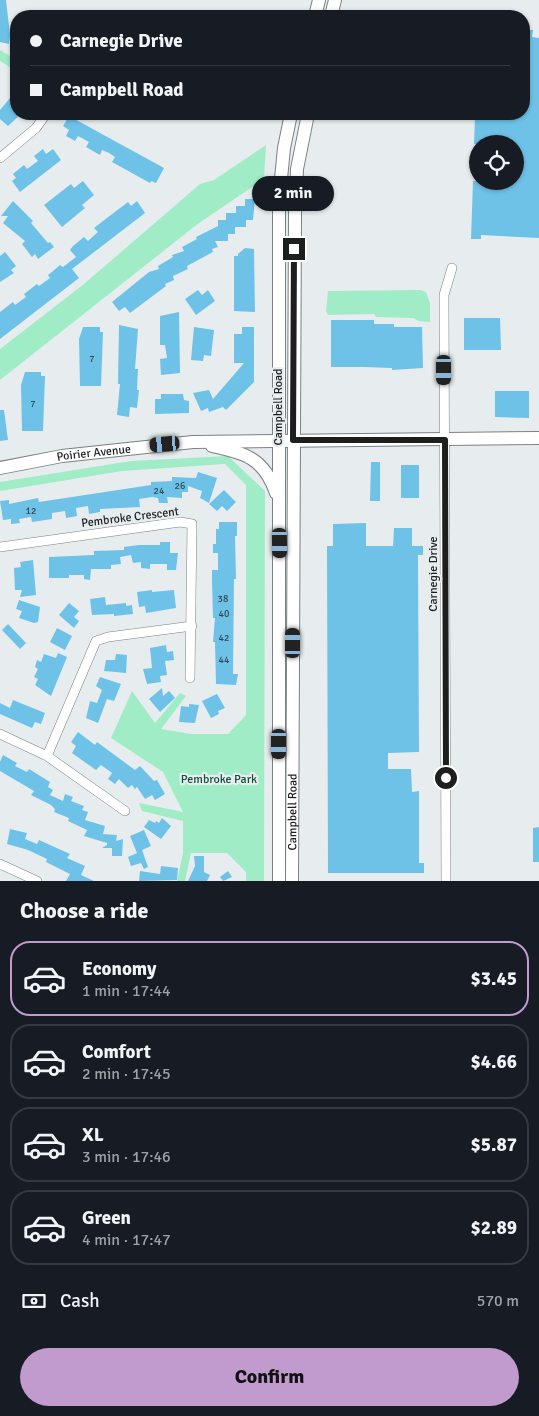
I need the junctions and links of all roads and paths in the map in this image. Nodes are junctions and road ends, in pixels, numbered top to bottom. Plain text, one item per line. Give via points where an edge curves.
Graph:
1 (42, 120) edge
2 (290, 120) edge
3 (307, 120) edge
4 (0, 158) edge
5 (452, 268) dead end
6 (539, 438) edge
7 (278, 440) junction
8 (293, 440) junction
9 (445, 440) junction
10 (193, 442) junction
11 (0, 468) edge
12 (279, 511) junction
13 (0, 547) edge
14 (192, 626) junction
15 (190, 678) dead end
16 (0, 734) edge
17 (47, 756) junction
18 (125, 811) dead end
19 (0, 864) edge
20 (37, 881) edge
21 (279, 881) edge
22 (292, 881) edge
23 (446, 881) edge

1 - 4 street
2 - 7 main road, Campbell Road via 279,199
3 - 8 main road, Campbell Road via 296,188
5 - 9 street, Carnegie Drive via 444,295
6 - 9 main road, Poirier Avenue
7 - 8 main road, Poirier Avenue
7 - 10 main road, Poirier Avenue
7 - 12 main road, Campbell Road
8 - 9 main road, Poirier Avenue
8 - 22 main road, Campbell Road
9 - 23 street, Carnegie Drive
10 - 11 main road, Poirier Avenue via 79,454
10 - 12 main road via 235,451 258,462 273,483
12 - 21 main road, Campbell Road
13 - 14 street, Pembroke Crescent via 180,522 192,524
14 - 15 street, Pembroke Crescent
14 - 17 street via 108,637 96,642
16 - 17 street
17 - 18 street
19 - 20 street

